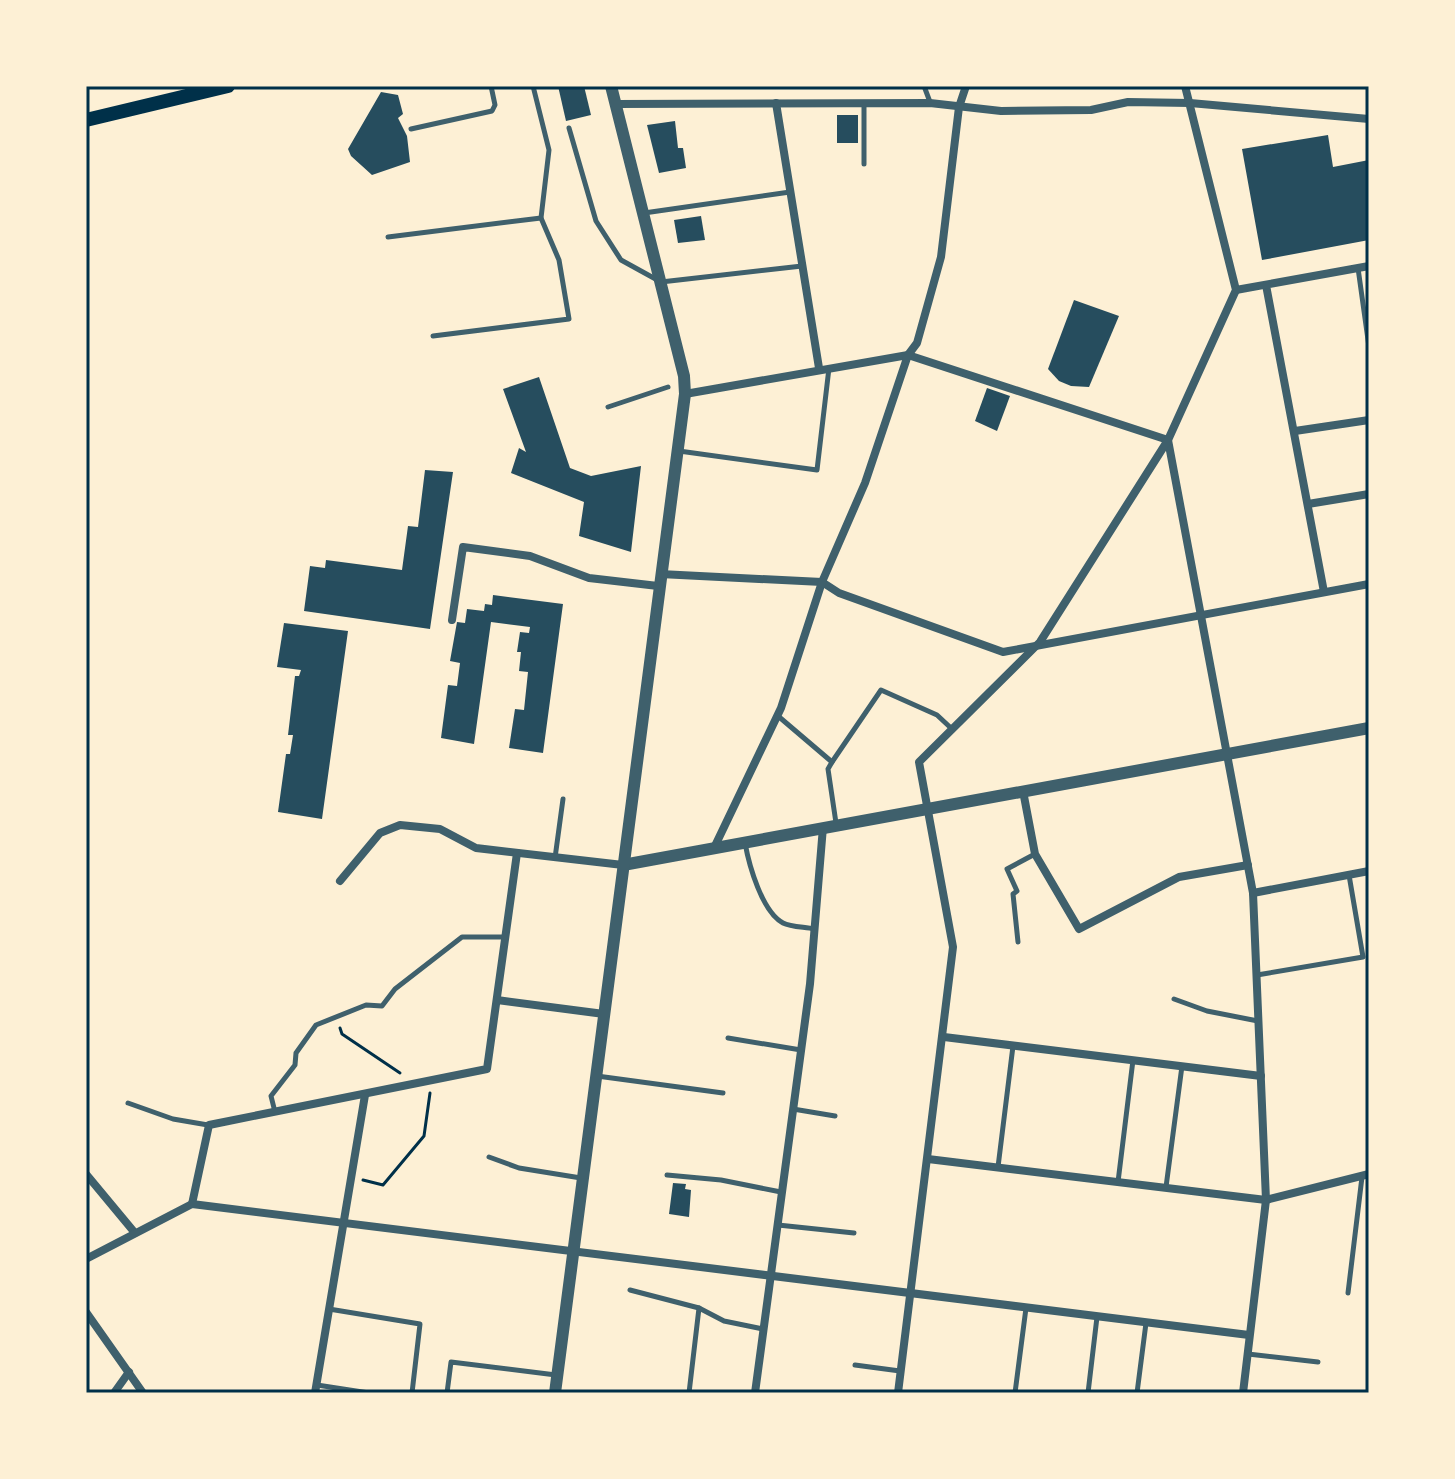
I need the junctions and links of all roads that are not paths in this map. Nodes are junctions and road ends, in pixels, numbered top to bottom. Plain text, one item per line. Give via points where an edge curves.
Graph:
1 (228, 86) edge
2 (491, 86) edge
3 (533, 86) edge
4 (611, 86) edge
5 (924, 86) edge
6 (966, 86) edge
7 (1185, 86) edge
8 (776, 103) junction
9 (930, 103) junction
10 (1190, 103) junction
11 (616, 104) junction
12 (864, 104) junction
13 (959, 107) junction
14 (1369, 119) edge
15 (86, 120) edge
16 (569, 128) dead end
17 (411, 129) dead end
18 (864, 164) dead end
19 (790, 192) junction
20 (643, 213) junction
21 (541, 218) junction
22 (388, 237) dead end
23 (802, 266) junction
24 (1369, 266) edge
25 (1358, 268) junction
26 (661, 282) junction
27 (1266, 285) junction
28 (1236, 290) junction
29 (433, 336) dead end
30 (1369, 347) edge
31 (908, 355) junction
32 (824, 368) junction
33 (668, 387) dead end
34 (685, 394) junction
35 (608, 407) dead end
36 (1369, 420) edge
37 (1295, 431) junction
38 (1168, 440) junction
39 (677, 451) junction
40 (1369, 494) edge
41 (1308, 504) junction
42 (659, 580) junction
43 (822, 582) junction
44 (1369, 584) edge
45 (1324, 592) junction
46 (1200, 615) junction
47 (452, 620) dead end
48 (1040, 642) junction
49 (778, 716) junction
50 (1369, 728) edge
51 (952, 729) junction
52 (1230, 754) junction
53 (832, 762) junction
54 (1023, 791) junction
55 (563, 799) dead end
56 (928, 809) junction
57 (830, 826) junction
58 (745, 843) junction
59 (714, 848) junction
60 (517, 853) junction
61 (1035, 854) junction
62 (555, 858) junction
63 (623, 865) junction
64 (1248, 865) junction
65 (1369, 871) edge
66 (1349, 875) junction
67 (340, 881) dead end
68 (1253, 893) junction
69 (814, 929) junction
70 (505, 937) junction
71 (1018, 942) dead end
72 (1256, 975) junction
73 (1174, 999) dead end
74 (497, 1000) junction
75 (604, 1014) junction
76 (1258, 1021) junction
77 (944, 1037) junction
78 (728, 1038) dead end
79 (1013, 1046) junction
80 (802, 1050) junction
81 (1133, 1060) junction
82 (1182, 1066) junction
83 (596, 1076) junction
84 (1261, 1076) junction
85 (723, 1093) dead end
86 (365, 1095) junction
87 (128, 1103) dead end
88 (793, 1109) junction
89 (275, 1112) junction
90 (835, 1116) dead end
91 (209, 1125) junction
92 (489, 1157) dead end
93 (928, 1159) junction
94 (998, 1167) junction
95 (86, 1174) edge
96 (667, 1175) dead end
97 (1366, 1175) edge
98 (582, 1178) junction
99 (1118, 1182) junction
100 (1166, 1188) junction
101 (782, 1192) junction
102 (1266, 1200) junction
103 (192, 1204) junction
104 (343, 1224) junction
105 (777, 1225) junction
106 (135, 1233) junction
107 (854, 1233) dead end
108 (572, 1253) junction
109 (86, 1259) edge
110 (770, 1276) junction
111 (630, 1290) dead end
112 (911, 1293) junction
113 (1348, 1293) dead end
114 (699, 1308) junction
115 (1026, 1308) junction
116 (329, 1309) junction
117 (86, 1312) edge
118 (1097, 1317) junction
119 (1146, 1323) junction
120 (763, 1329) junction
121 (1249, 1335) junction
122 (1247, 1354) junction
123 (1318, 1362) dead end
124 (855, 1365) dead end
125 (901, 1371) junction
126 (129, 1372) junction
127 (557, 1375) junction
128 (316, 1389) edge
129 (114, 1393) edge
130 (143, 1393) edge
131 (369, 1393) edge
132 (412, 1393) edge
133 (447, 1393) edge
134 (555, 1393) edge
135 (689, 1393) edge
136 (755, 1393) edge
137 (898, 1393) edge
138 (1015, 1393) edge
139 (1088, 1393) edge
140 (1137, 1393) edge
141 (1243, 1393) edge

1 - 15 main road
2 - 17 lane via 492,111
3 - 21 lane via 549,150
4 - 11 street
5 - 9 lane
6 - 13 street
7 - 10 street
8 - 11 street
8 - 12 street
8 - 19 street
9 - 12 street
9 - 13 street
10 - 13 street via 1128,102 1091,110
10 - 14 street
10 - 28 street
11 - 20 street
12 - 18 lane
13 - 31 street via 941,257 917,343
16 - 26 lane via 596,221 621,260
19 - 20 lane
19 - 23 street
20 - 26 street
21 - 22 lane
21 - 29 lane via 559,260 569,319
23 - 26 lane
23 - 32 street
24 - 25 street
25 - 27 street
25 - 30 lane
26 - 34 street
27 - 28 street
27 - 37 street
28 - 38 street
31 - 32 street
31 - 38 street
31 - 43 street via 865,483
32 - 34 street
32 - 39 lane via 817,470
33 - 35 lane
34 - 39 street
36 - 37 street
37 - 41 street
38 - 46 street
38 - 48 street
39 - 42 street
40 - 41 street
41 - 45 street
42 - 43 street
42 - 47 street via 589,578 530,556 463,547
42 - 63 street
43 - 48 street via 839,593 1003,652
43 - 49 street
44 - 45 street
45 - 46 street
46 - 48 street
46 - 52 street
48 - 51 street
49 - 53 lane
49 - 59 street
50 - 52 street
51 - 53 lane via 937,715 881,690
51 - 56 street via 919,762
52 - 54 street
52 - 64 street
53 - 57 lane
54 - 56 street
54 - 61 street
55 - 62 lane
56 - 57 street
56 - 77 street via 953,947
57 - 58 street
57 - 69 street
58 - 59 street
58 - 69 lane via 750,870 772,914 784,924
59 - 63 street
60 - 62 street
60 - 67 street via 476,848 440,829 400,825 380,833
60 - 70 street
61 - 64 street via 1079,929 1179,877
61 - 71 lane via 1007,869 1017,891 1013,894
62 - 63 street
63 - 75 street
64 - 68 street
65 - 66 street
66 - 68 street
66 - 72 lane via 1363,957
68 - 72 street
69 - 80 street
70 - 74 street
70 - 89 lane via 462,937 395,989 382,1006 366,1005 316,1025 271,1096
72 - 76 street
73 - 76 lane
74 - 75 street
74 - 86 street via 487,1069
75 - 83 street
76 - 84 street
77 - 79 street
77 - 93 street
78 - 80 lane
79 - 81 street
79 - 94 lane
80 - 88 street
81 - 82 street
81 - 99 lane
82 - 84 street
82 - 100 lane
83 - 85 lane
83 - 98 street
84 - 102 street
86 - 89 street
86 - 104 street
87 - 91 lane
88 - 90 lane
88 - 101 street
89 - 91 street
91 - 103 street
92 - 98 lane via 519,1168
93 - 94 street
93 - 112 street
94 - 99 street
95 - 106 street
96 - 101 lane
97 - 102 street
97 - 113 lane
98 - 108 street
99 - 100 street
100 - 102 street
101 - 105 street
102 - 121 street
103 - 104 street
103 - 106 street
104 - 108 street
104 - 116 street
105 - 107 lane
105 - 110 street
106 - 109 street
108 - 110 street
108 - 127 street
110 - 112 street
110 - 120 street
111 - 114 lane
112 - 115 street
112 - 125 street
114 - 120 lane via 724,1321
114 - 135 lane
115 - 118 street
115 - 138 lane
116 - 128 street
116 - 132 lane via 420,1324
117 - 126 street
118 - 119 street
118 - 139 lane
119 - 121 street
119 - 140 lane
120 - 136 street
121 - 122 street
122 - 123 lane
122 - 141 street
124 - 125 lane
125 - 137 street
126 - 129 street
126 - 130 street
127 - 133 lane via 451,1362
127 - 134 street
128 - 131 lane

